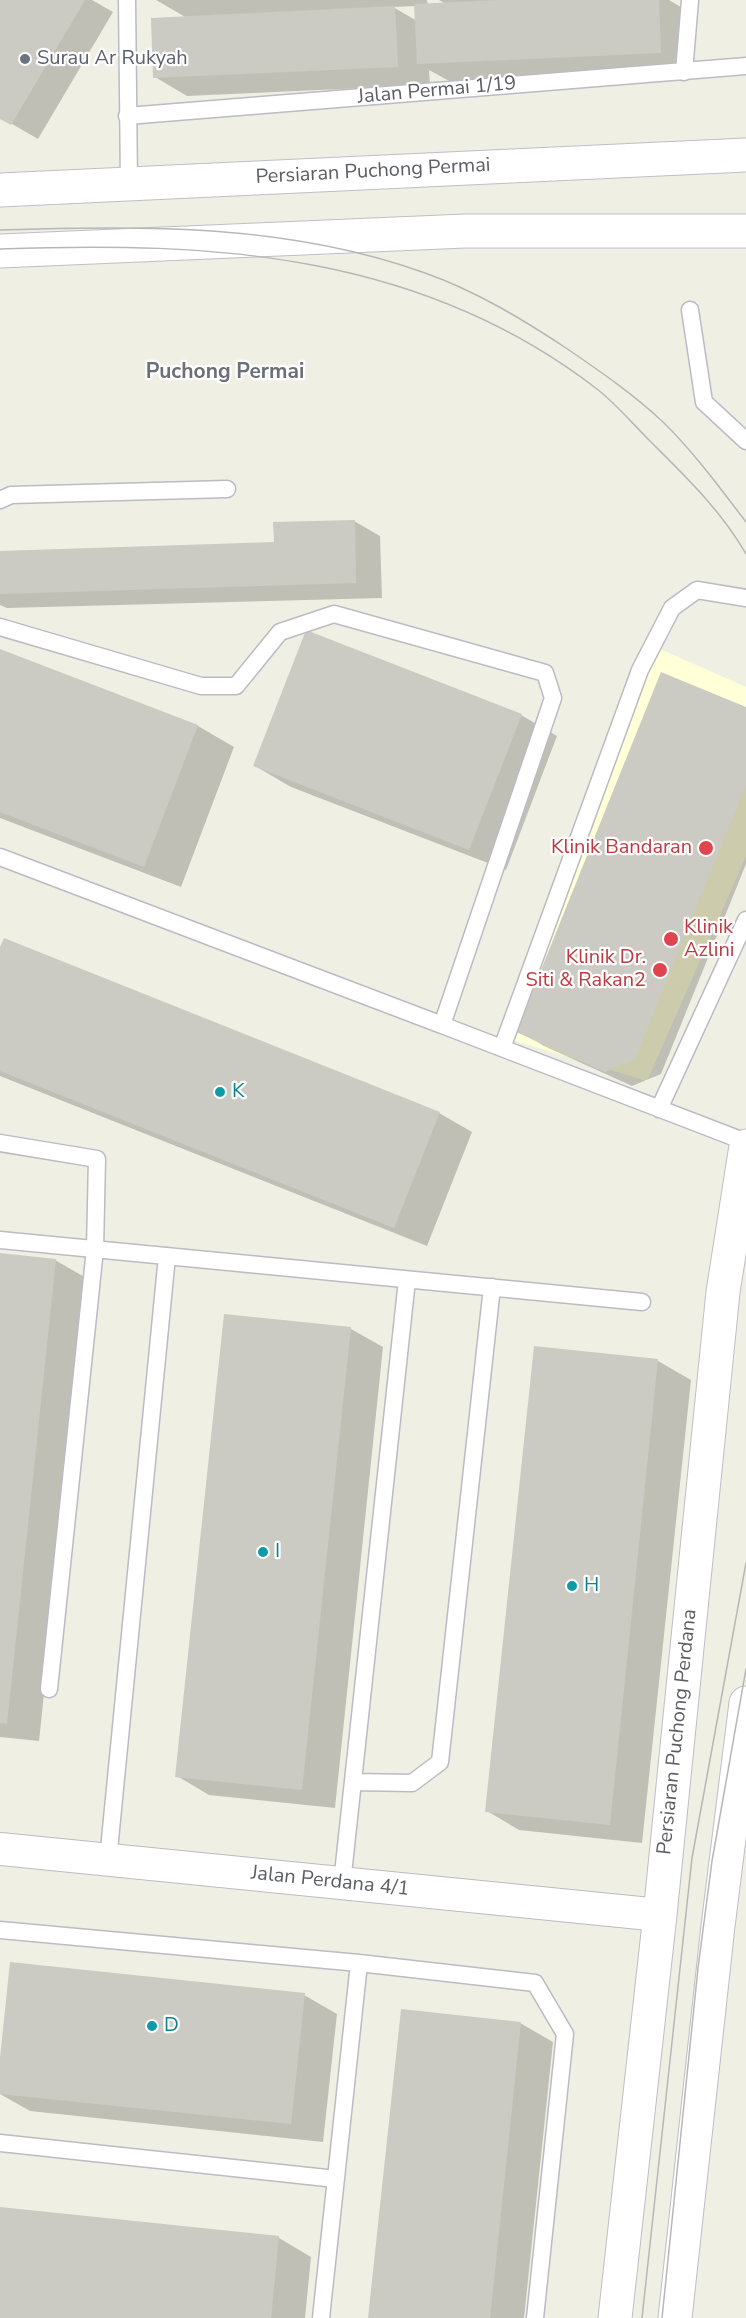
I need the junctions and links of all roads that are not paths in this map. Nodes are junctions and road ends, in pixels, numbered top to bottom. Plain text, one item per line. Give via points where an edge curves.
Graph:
1 (127, 0) edge
2 (690, 0) edge
3 (746, 66) edge
4 (684, 72) junction
5 (127, 116) junction
6 (746, 155) edge
7 (129, 184) junction
8 (0, 190) edge
9 (746, 231) edge
10 (0, 251) edge
11 (690, 310) dead end
12 (746, 441) edge
13 (227, 489) dead end
14 (0, 500) edge
15 (746, 598) edge
16 (0, 627) edge
17 (0, 857) edge
18 (746, 920) edge
19 (442, 1025) junction
20 (502, 1048) junction
21 (659, 1109) junction
22 (0, 1143) edge
23 (746, 1144) edge
24 (0, 1240) edge
25 (95, 1249) junction
26 (167, 1256) junction
27 (407, 1280) junction
28 (492, 1287) junction
29 (642, 1302) dead end
30 (49, 1689) dead end
31 (746, 1703) edge
32 (353, 1782) junction
33 (0, 1850) edge
34 (108, 1860) junction
35 (342, 1883) junction
36 (660, 1915) junction
37 (0, 1930) edge
38 (359, 1963) junction
39 (0, 2143) edge
40 (336, 2179) junction
41 (321, 2318) edge
42 (535, 2318) edge
43 (615, 2318) edge
44 (675, 2318) edge

1 - 5 lane
2 - 4 lane
3 - 4 lane, Jalan Permai 1/19
4 - 5 lane, Jalan Permai 1/19
5 - 7 lane
6 - 7 main road, Persiaran Puchong Permai
7 - 8 main road, Persiaran Puchong Permai
9 - 10 main road via 465,231
11 - 12 lane via 704,402
13 - 14 lane via 11,495
15 - 20 lane via 697,590 672,608 640,670
16 - 19 lane via 201,686 236,686 280,632 334,614 545,673 553,698
17 - 19 lane
18 - 21 lane
19 - 20 lane
20 - 21 lane
21 - 23 lane
22 - 25 lane via 97,1159
23 - 36 main road, Persiaran Puchong Perdana via 723,1292
24 - 25 lane
25 - 26 lane
25 - 30 lane
26 - 27 lane
26 - 34 lane
27 - 28 lane
27 - 32 lane
28 - 29 lane
28 - 32 lane via 440,1762 412,1783
31 - 44 main road
32 - 35 lane
33 - 34 street, Jalan Perdana 4/1
34 - 35 street, Jalan Perdana 4/1
35 - 36 street, Jalan Perdana 4/1
36 - 43 main road, Persiaran Puchong Perdana
37 - 38 lane
38 - 40 lane
38 - 42 lane via 535,1983 565,2034
39 - 40 lane
40 - 41 lane

